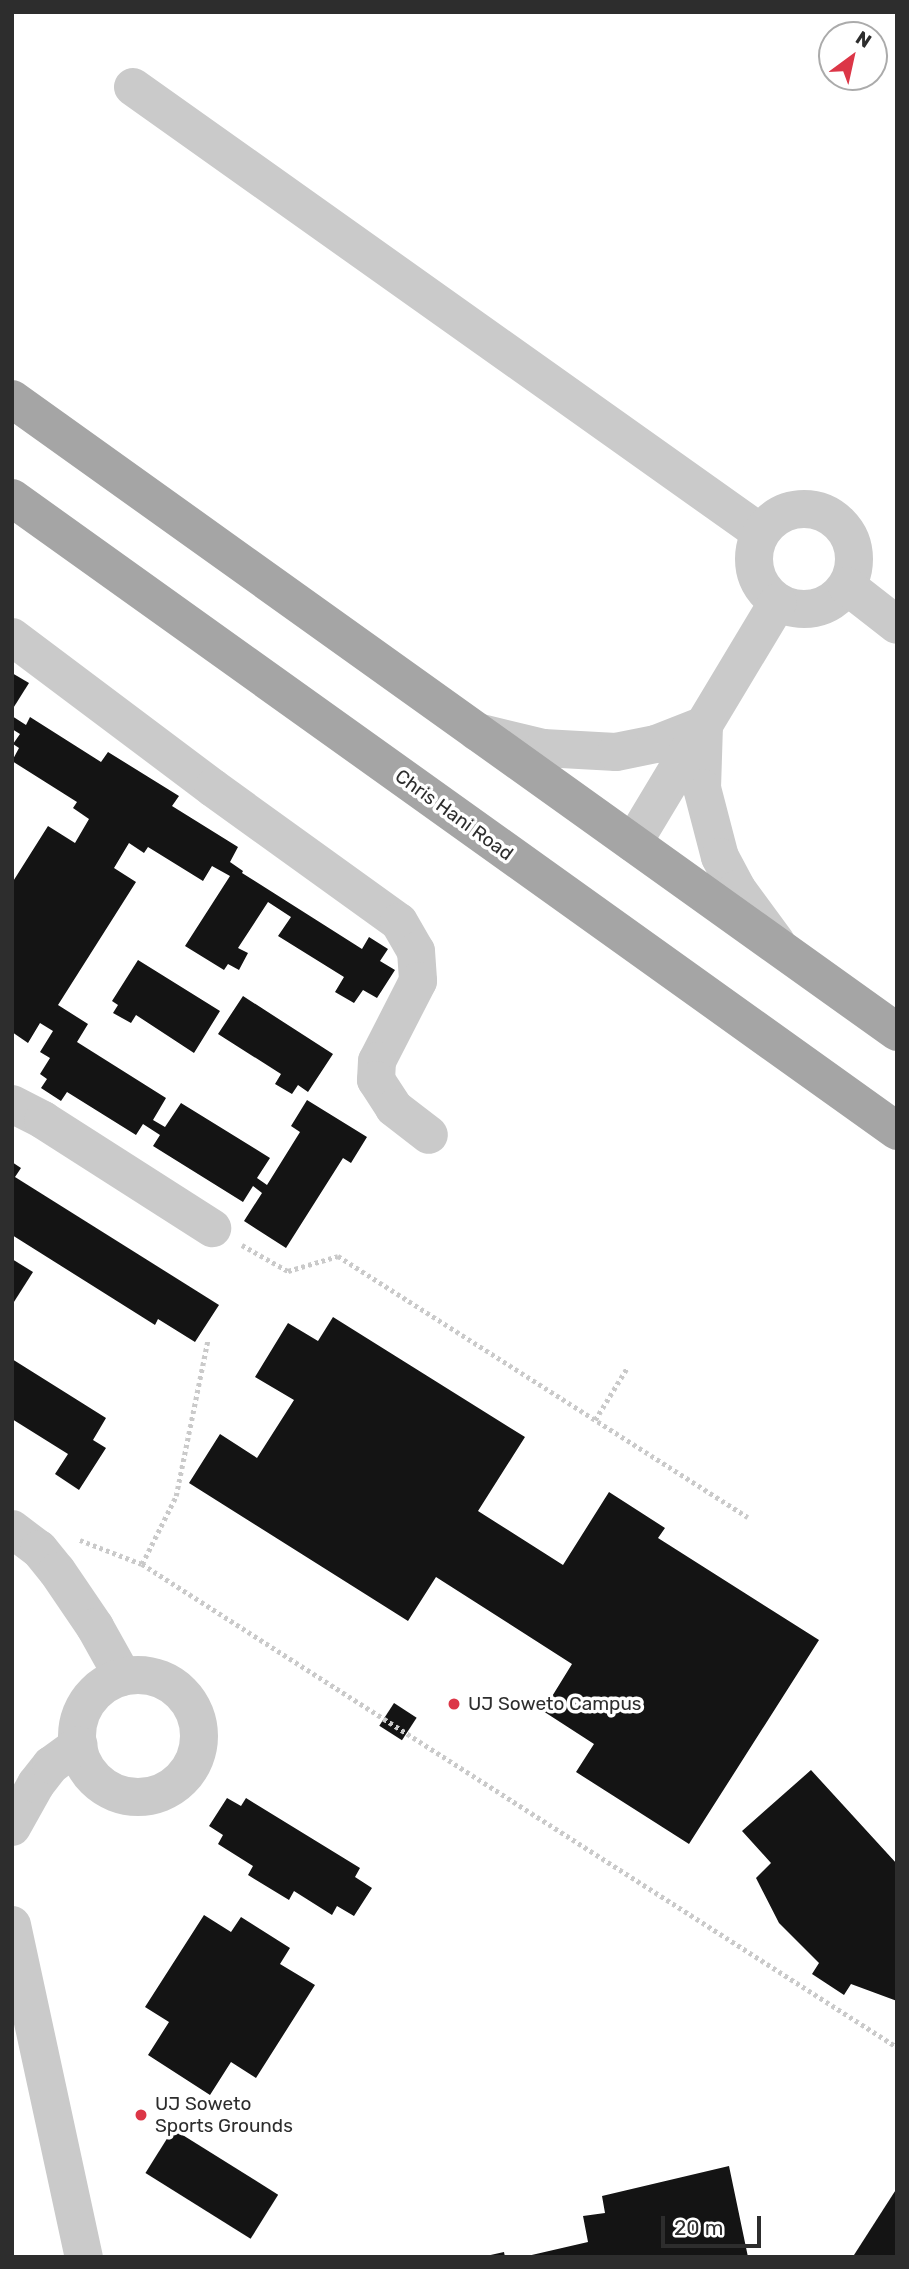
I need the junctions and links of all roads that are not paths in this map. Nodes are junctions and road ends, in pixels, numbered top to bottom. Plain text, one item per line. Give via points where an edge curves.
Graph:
1 (133, 88) dead end
2 (12, 399) edge
3 (12, 498) edge
4 (761, 533) junction
5 (847, 586) junction
6 (778, 602) junction
7 (897, 625) edge
8 (12, 637) edge
9 (704, 725) junction
10 (477, 732) junction
11 (633, 843) junction
12 (781, 949) junction
13 (897, 1032) edge
14 (12, 1104) edge
15 (897, 1131) edge
16 (429, 1135) dead end
17 (212, 1228) road end
18 (12, 1529) edge
19 (123, 1677) junction
20 (79, 1745) junction
21 (12, 1827) edge
22 (12, 1925) edge
23 (85, 2257) edge

1 - 4 lane
2 - 10 main road
3 - 15 main road, Chris Hani Road
4 - 5 lane via 771,521 800,509 831,516 853,548 853,571
4 - 6 lane via 754,563 766,592
5 - 6 lane via 823,606 792,608
5 - 7 lane
6 - 9 lane
8 - 16 lane via 399,922 416,951 418,981 377,1061 376,1080 394,1108
9 - 10 lane via 656,744 616,752 543,748
9 - 11 lane
9 - 12 lane via 702,788 720,857
10 - 11 main road
11 - 12 main road
12 - 13 main road
14 - 17 lane
18 - 19 lane via 57,1570
19 - 20 lane via 105,1684 90,1698 81,1715
19 - 20 lane via 143,1675 162,1680 179,1690 191,1705 199,1725 199,1745 192,1764 163,1792 123,1795 104,1787 89,1772
20 - 21 lane via 51,1765
22 - 23 lane

